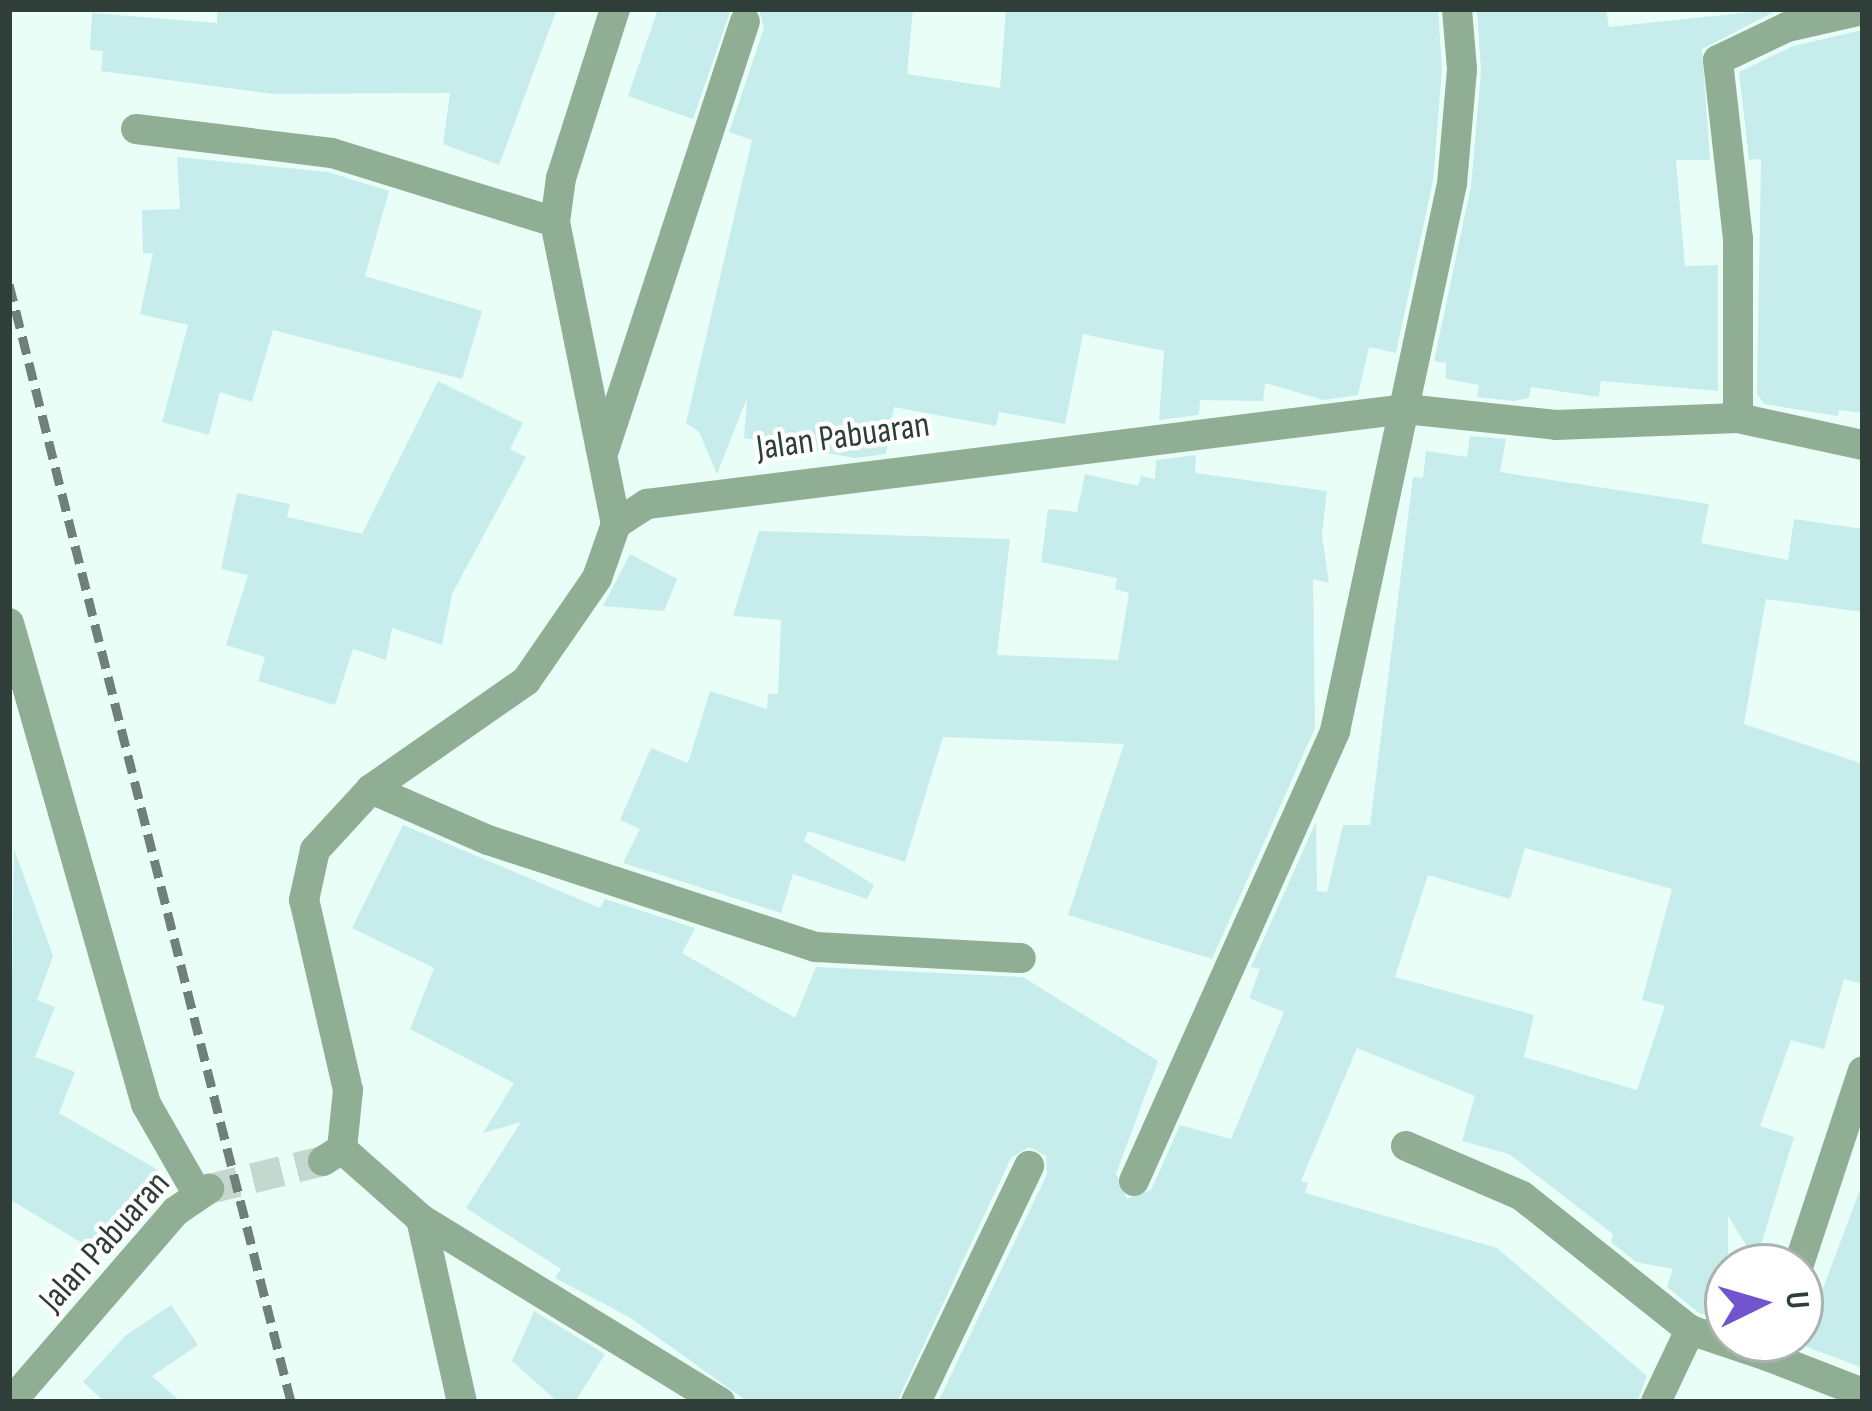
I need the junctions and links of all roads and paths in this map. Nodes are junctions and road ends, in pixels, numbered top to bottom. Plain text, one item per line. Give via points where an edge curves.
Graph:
1 (616, 9) edge
2 (1456, 9) edge
3 (1863, 10) edge
4 (745, 22) dead end
5 (136, 129) dead end
6 (555, 221) junction
7 (1405, 409) junction
8 (1738, 418) junction
9 (1863, 445) edge
10 (602, 456) junction
11 (616, 524) junction
12 (9, 623) edge
13 (17, 689) edge
14 (371, 789) junction
15 (1021, 958) dead end
16 (1863, 1071) edge
17 (1406, 1146) dead end
18 (1028, 1166) dead end
19 (1134, 1181) dead end
20 (422, 1219) junction
21 (1806, 1243) edge
22 (1690, 1330) junction
23 (1704, 1333) edge
24 (1803, 1363) edge
25 (1863, 1393) edge
26 (11, 1402) edge
27 (462, 1402) edge
28 (720, 1402) edge
29 (916, 1402) edge
30 (1656, 1402) edge

1 - 6 street via 561,178
2 - 7 street via 1458,136
3 - 8 street via 1787,27 1718,61 1738,239
4 - 10 street
5 - 6 street via 332,153
6 - 10 street
7 - 8 street, Jalan Pabuaran via 1556,425
7 - 11 street, Jalan Pabuaran via 740,490 647,504
7 - 19 street via 1335,731
8 - 9 street, Jalan Pabuaran
10 - 11 street
11 - 14 street via 597,578 526,681
12 - 13 street
13 - 26 street, Jalan Pabuaran via 146,1104 203,1191
14 - 15 street via 488,840 816,946
14 - 20 street via 315,850 304,900 348,1090 332,1155
16 - 21 street
17 - 22 street via 1522,1196
18 - 29 street
20 - 27 street
20 - 28 street
22 - 23 street
22 - 30 street
24 - 25 street

